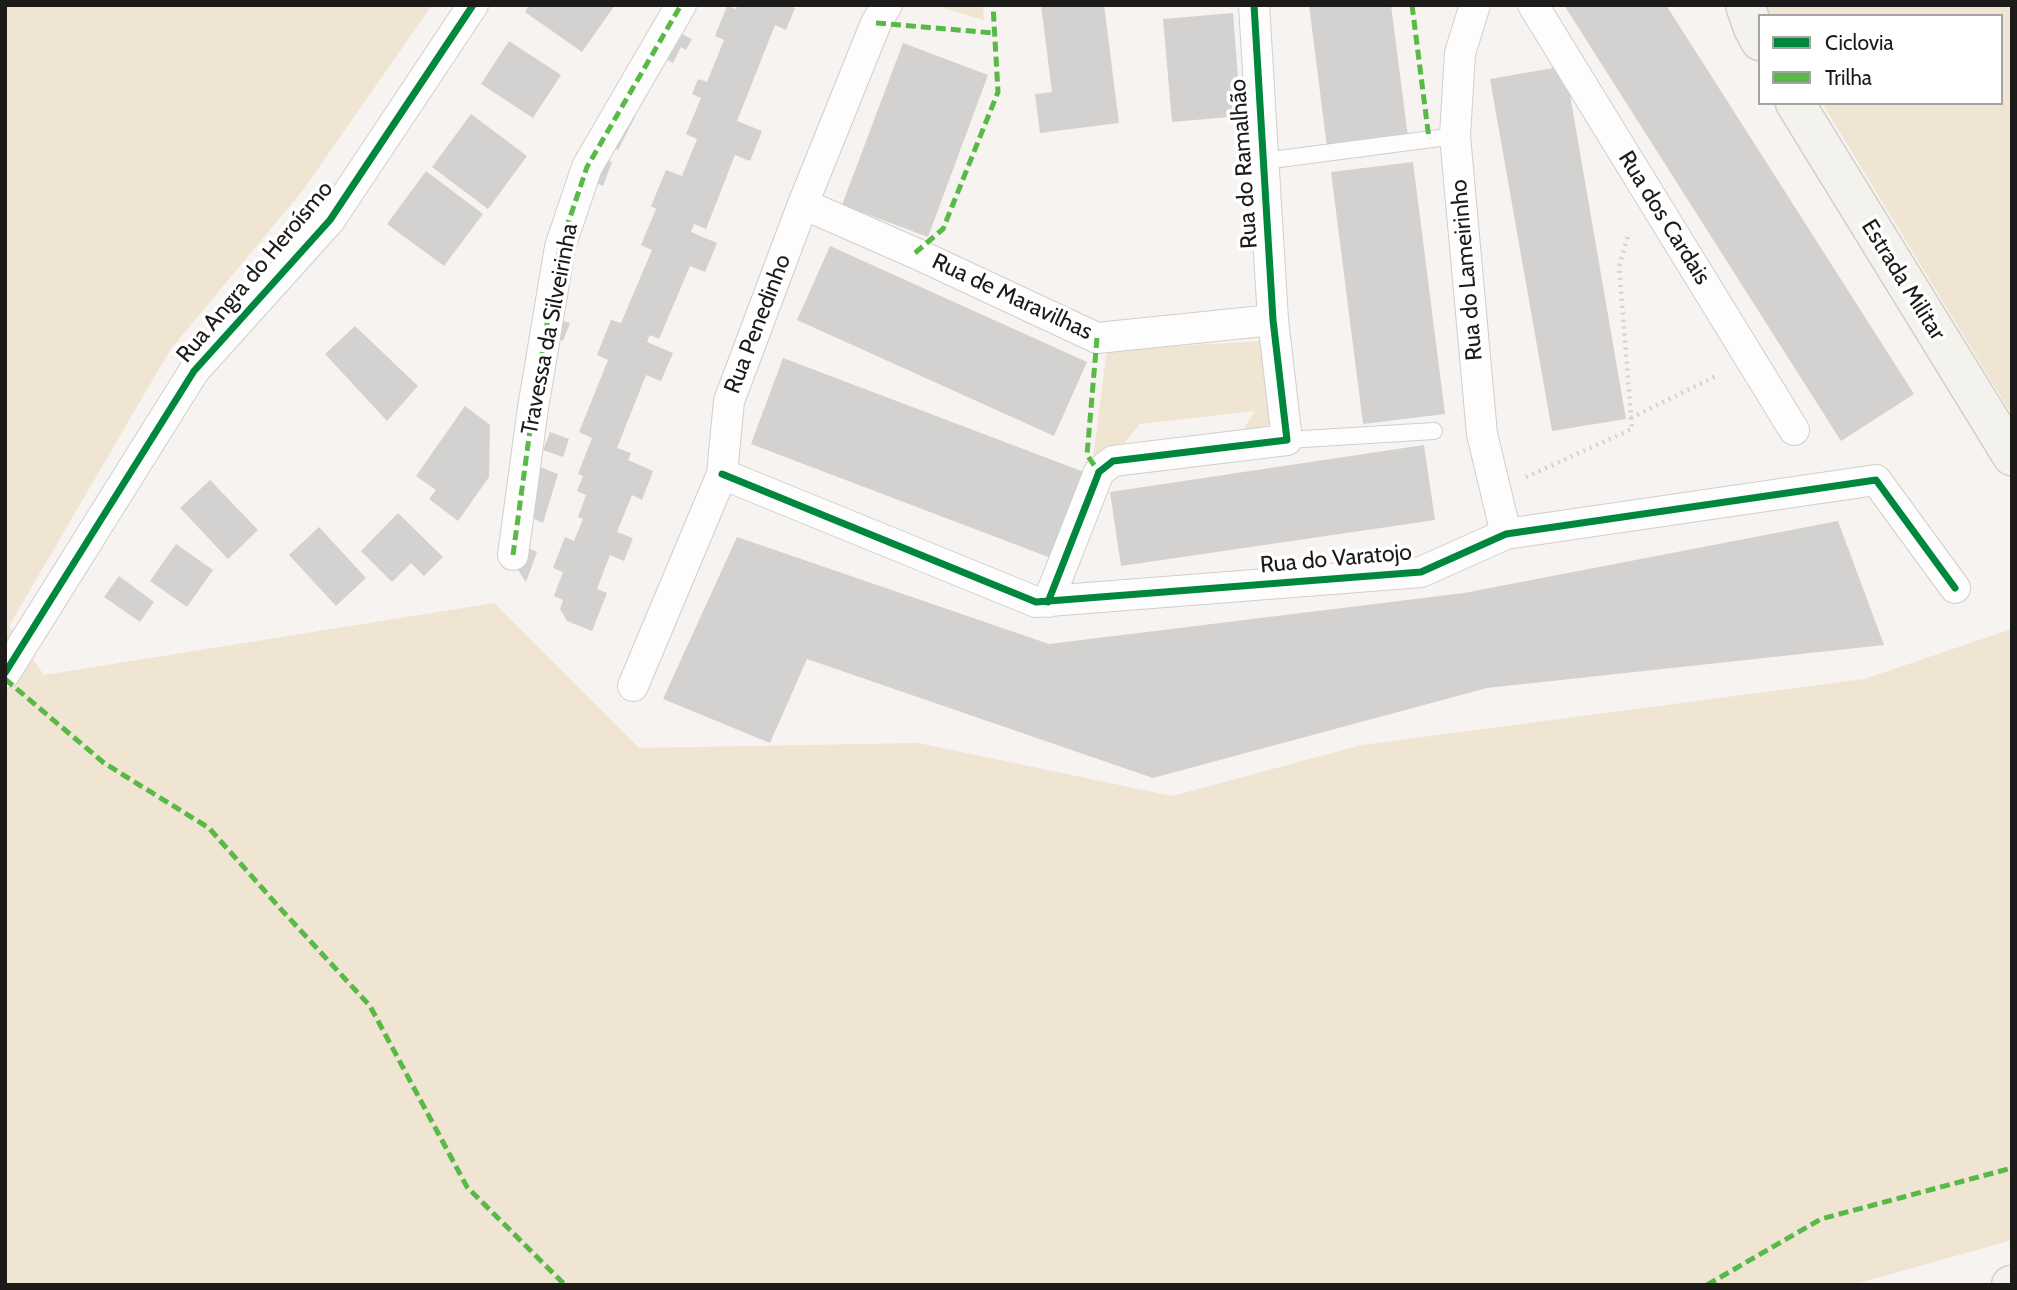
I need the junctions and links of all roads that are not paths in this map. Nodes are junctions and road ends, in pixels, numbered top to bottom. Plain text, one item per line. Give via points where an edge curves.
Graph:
1 (473, 5) edge
2 (681, 5) edge
3 (887, 5) edge
4 (1254, 5) edge
5 (1475, 5) edge
6 (1533, 5) edge
7 (1745, 5) edge
8 (1758, 37) edge
9 (1796, 105) edge
10 (1455, 136) junction
11 (1264, 161) junction
12 (803, 204) junction
13 (1273, 320) junction
14 (1794, 430) dead end
15 (1434, 431) dead end
16 (1287, 440) junction
17 (2012, 456) edge
18 (722, 474) junction
19 (1506, 534) junction
20 (513, 555) dead end
21 (1955, 588) dead end
22 (1048, 602) junction
23 (5, 673) edge
24 (633, 686) dead end

1 - 23 street, Rua Angra do Heroísmo via 330,220 194,371
2 - 20 street, Travessa da Silveirinha via 587,167 561,247
3 - 12 street, Rua Penedinho
4 - 11 street, Rua do Ramalhão
5 - 10 street, Rua do Lameirinho via 1460,53
6 - 14 street, Rua dos Cardais
7 - 8 street
9 - 17 street, Estrada Militar
10 - 11 lane
10 - 19 street, Rua do Lameirinho via 1482,434
11 - 13 street, Rua do Ramalhão
12 - 13 street, Rua de Maravilhas via 1097,338
12 - 18 street, Rua Penedinho via 729,401
13 - 16 street, Rua do Ramalhão
15 - 16 lane
16 - 22 street via 1113,461 1099,472
18 - 22 street, Rua do Varatojo via 1036,602
18 - 24 street, Rua Penedinho
19 - 21 street, Rua do Varatojo via 1876,480
19 - 22 street, Rua do Varatojo via 1421,572

